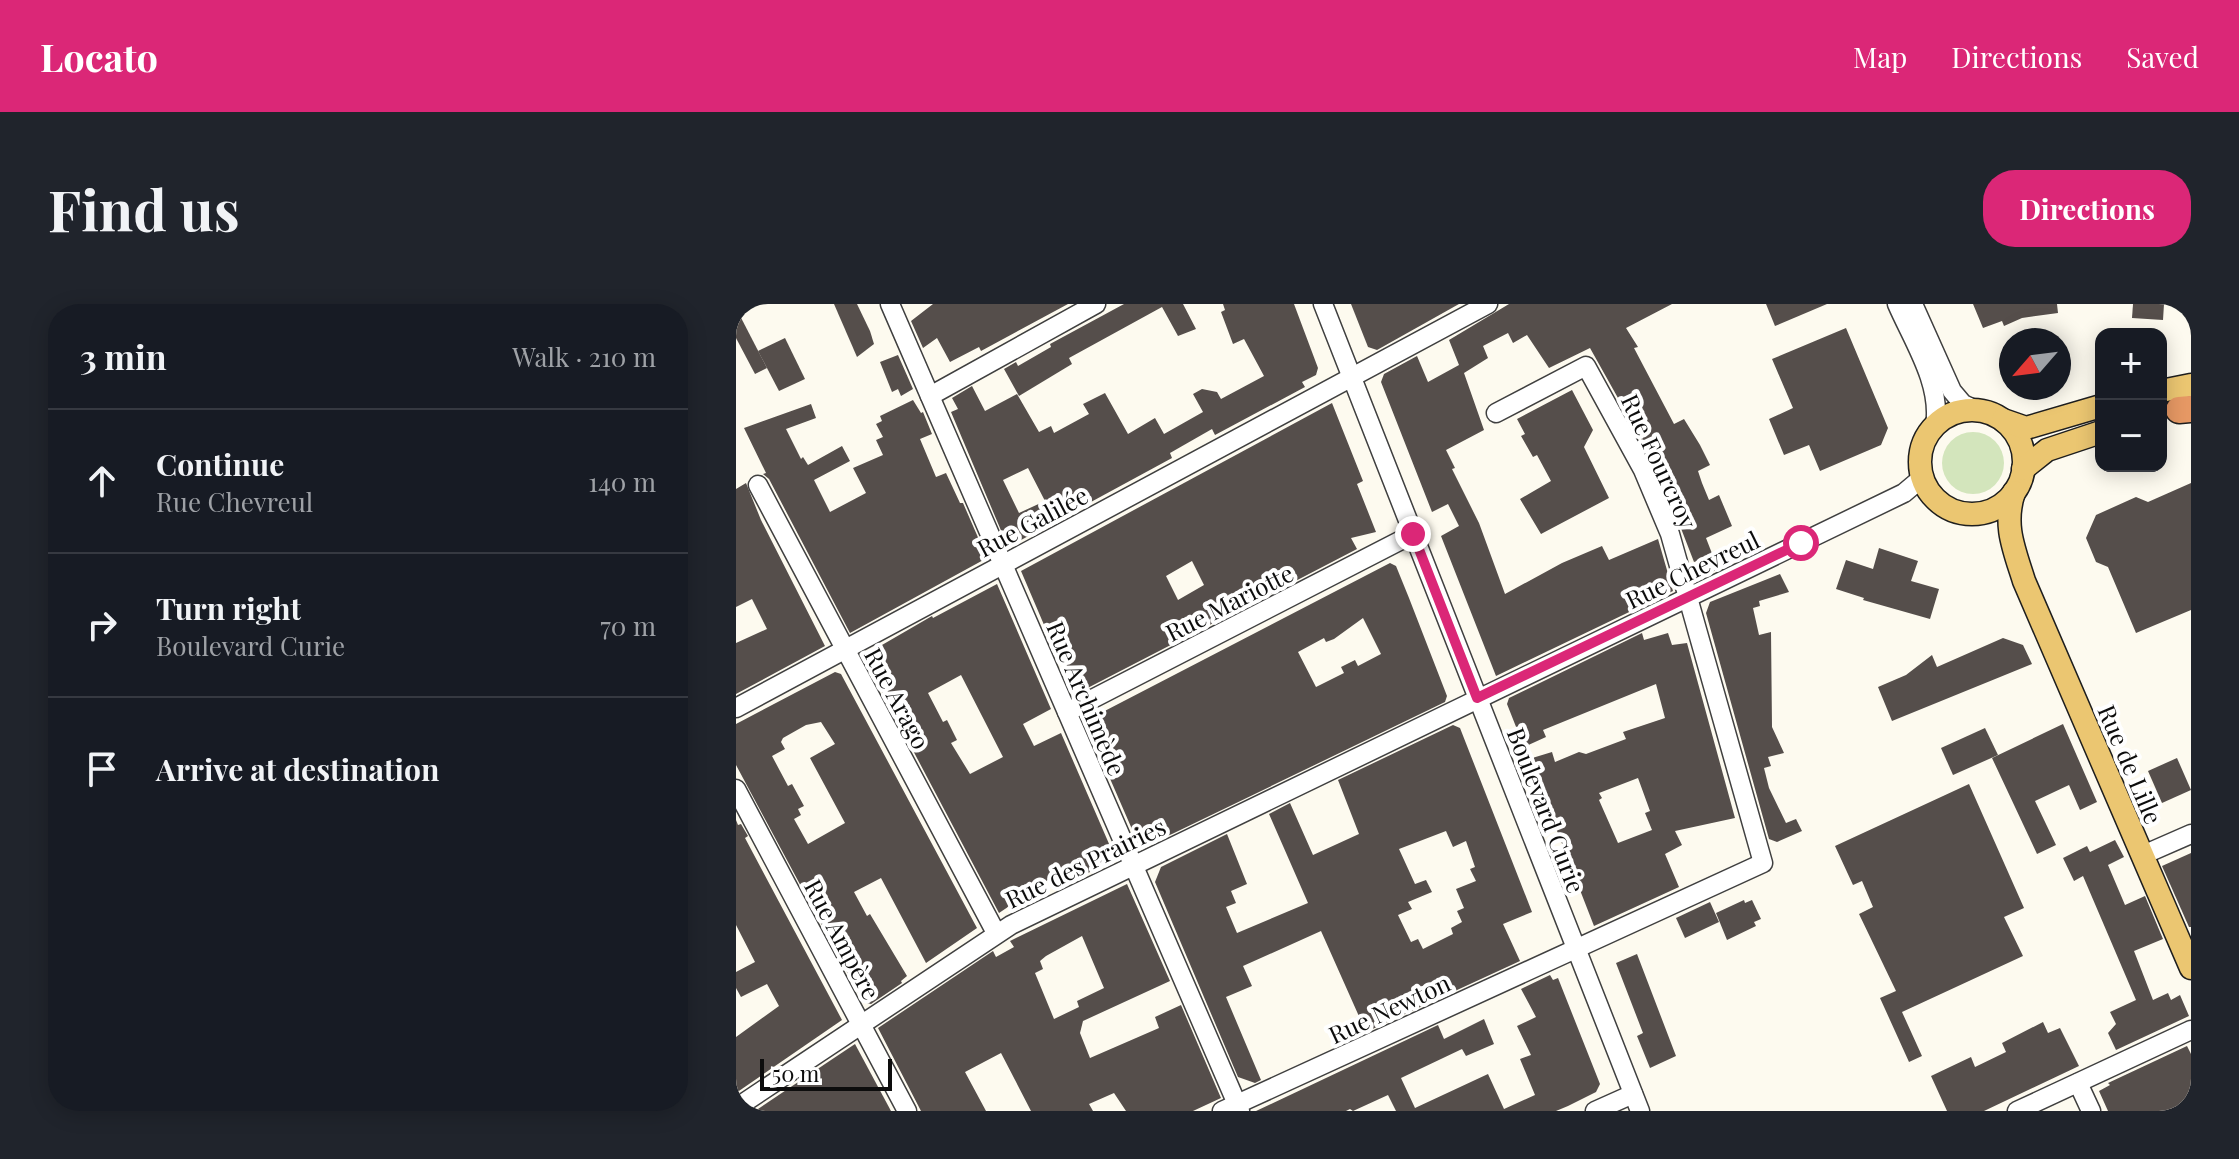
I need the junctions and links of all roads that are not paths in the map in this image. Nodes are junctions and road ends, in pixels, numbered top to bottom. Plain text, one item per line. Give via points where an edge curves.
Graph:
1 (890, 304) edge
2 (1096, 304) edge
3 (1323, 304) edge
4 (1488, 304) edge
5 (1897, 304) edge
6 (1913, 304) edge
7 (1351, 376) junction
8 (2191, 385) edge
9 (930, 396) junction
10 (2177, 406) edge
11 (2095, 408) edge
12 (1978, 411) junction
13 (1496, 413) dead end
14 (2001, 419) junction
15 (1935, 426) junction
16 (2095, 434) edge
17 (2023, 469) junction
18 (1923, 477) junction
19 (758, 485) dead end
20 (2014, 492) junction
21 (1972, 514) junction
22 (1413, 534) junction
23 (1003, 564) junction
24 (2024, 581) junction
25 (1690, 597) junction
26 (845, 649) junction
27 (1477, 698) junction
28 (736, 708) edge
29 (1067, 712) junction
30 (736, 789) edge
31 (2191, 834) edge
32 (2143, 855) junction
33 (1763, 863) joint
34 (1133, 864) junction
35 (996, 933) junction
36 (1576, 949) junction
37 (2191, 968) edge
38 (860, 1023) junction
39 (2191, 1030) edge
40 (2078, 1083) junction
41 (1636, 1102) edge
42 (736, 1108) edge
43 (1233, 1109) edge
44 (907, 1111) edge
45 (1595, 1111) edge
46 (2017, 1111) edge
47 (2091, 1111) edge

1 - 9 street, Rue Archimède
2 - 9 street
3 - 7 street, Boulevard Curie
4 - 7 street, Rue Galilée
5 - 15 street via 1934,389
6 - 12 street via 1952,391
7 - 22 street, Boulevard Curie
7 - 23 street, Rue Galilée
8 - 10 main road
9 - 23 street, Rue Archimède
11 - 14 main road via 2026,428
12 - 14 main road
12 - 15 main road via 1955,413
13 - 25 street, Rue Fourcroy via 1586,366 1659,504
14 - 17 main road via 2021,445
15 - 18 main road via 1922,450
16 - 17 main road via 2047,450
17 - 20 main road
18 - 21 main road via 1939,501
18 - 25 street, Rue Chevreul via 1904,493
19 - 26 street, Rue Arago
20 - 21 main road via 1996,508
20 - 24 main road, Rue de Lille via 2008,529
21 - 24 main road, Rue de Lille via 1991,527
22 - 27 street, Boulevard Curie
22 - 29 street, Rue Mariotte
23 - 26 street, Rue Galilée
23 - 29 street, Rue Archimède
24 - 32 main road, Rue de Lille
25 - 27 street, Rue Chevreul
25 - 33 street, Rue Fourcroy
26 - 28 street, Rue Galilée
26 - 35 street, Rue Arago
27 - 34 street, Rue des Prairies
27 - 36 street, Boulevard Curie
29 - 34 street, Rue Archimède
30 - 38 street, Rue Ampère
31 - 32 street
32 - 37 main road, Rue de Lille
33 - 36 street, Rue Newton
34 - 35 street, Rue des Prairies
34 - 43 street, Rue Archimède
35 - 38 street, Rue des Prairies
36 - 41 street, Boulevard Curie
36 - 43 street, Rue Newton
38 - 42 street, Rue des Prairies
38 - 44 street, Rue Ampère
39 - 40 street
40 - 46 street
40 - 47 street
41 - 45 street

